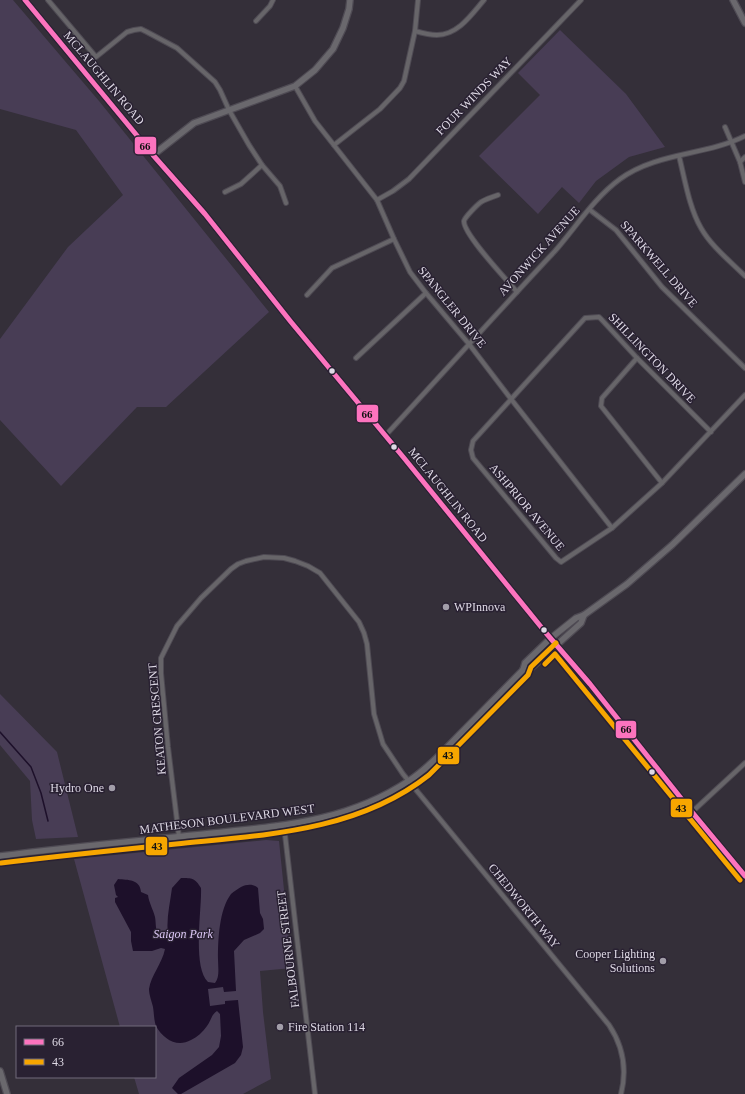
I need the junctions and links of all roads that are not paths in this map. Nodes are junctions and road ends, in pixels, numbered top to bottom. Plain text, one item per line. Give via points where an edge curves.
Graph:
1 (25, 0) edge
2 (48, 0) edge
3 (272, 0) edge
4 (350, 0) edge
5 (418, 0) edge
6 (484, 0) edge
7 (733, 0) edge
8 (578, 1) edge
9 (256, 21) dead end
10 (745, 23) edge
11 (415, 31) junction
12 (295, 86) junction
13 (229, 110) junction
14 (725, 127) dead end
15 (745, 136) edge
16 (731, 142) junction
17 (334, 145) junction
18 (153, 155) junction
19 (679, 156) junction
20 (745, 157) edge
21 (740, 162) junction
22 (262, 165) junction
23 (745, 182) edge
24 (225, 192) dead end
25 (498, 195) dead end
26 (377, 200) junction
27 (286, 203) dead end
28 (590, 210) junction
29 (394, 239) junction
30 (745, 276) edge
31 (517, 292) junction
32 (426, 293) junction
33 (307, 295) dead end
34 (470, 344) junction
35 (356, 358) dead end
36 (637, 358) junction
37 (745, 368) edge
38 (745, 395) edge
39 (511, 399) junction
40 (711, 432) junction
41 (385, 436) junction
42 (745, 474) edge
43 (662, 483) junction
44 (612, 528) junction
45 (584, 615) junction
46 (551, 638) junction
47 (556, 644) junction
48 (523, 670) junction
49 (745, 763) edge
50 (409, 781) junction
51 (692, 812) junction
52 (284, 826) junction
53 (179, 837) junction
54 (0, 856) edge
55 (745, 876) edge
56 (0, 1071) edge
57 (7, 1094) edge
58 (315, 1094) edge
59 (621, 1094) edge

1 - 18 street, MCLAUGHLIN ROAD
2 - 13 street via 96,57 134,30 147,32 177,48 215,82
3 - 9 street via 270,6
4 - 12 street via 343,28 333,49 315,70
5 - 11 street
6 - 11 street via 452,32 436,35
7 - 10 street
8 - 26 street, FOUR WINDS WAY via 409,179 393,192
11 - 17 street via 404,81 400,88 380,109
12 - 13 street
12 - 17 street, SPANGLER DRIVE via 315,121
13 - 18 street via 194,123
13 - 22 street
14 - 16 street
15 - 16 street, AVONWICK AVENUE
16 - 19 street, AVONWICK AVENUE
16 - 21 street
17 - 26 street, SPANGLER DRIVE
18 - 41 street, MCLAUGHLIN ROAD via 205,214
19 - 28 street, AVONWICK AVENUE via 651,162 619,179
19 - 30 street via 700,227
20 - 21 street
21 - 23 street
22 - 24 street via 241,184
22 - 27 street via 280,186
25 - 31 street via 480,203 464,222 476,244
26 - 29 street, SPANGLER DRIVE
28 - 31 street, AVONWICK AVENUE
28 - 37 street, SPARKWELL DRIVE via 611,226 662,287
29 - 32 street, SPANGLER DRIVE via 410,272
29 - 33 street via 332,268
31 - 34 street, AVONWICK AVENUE
32 - 34 street, SPANGLER DRIVE
32 - 35 street
34 - 39 street, SPANGLER DRIVE
34 - 41 street, AVONWICK AVENUE
36 - 39 street, SHILLINGTON DRIVE via 599,317 585,318
36 - 40 street, SHILLINGTON DRIVE
36 - 43 street via 602,398 601,406
38 - 40 street, ASHPRIOR AVENUE
39 - 44 street, SPANGLER DRIVE
39 - 44 street, ASHPRIOR AVENUE via 473,441 473,458 561,562
40 - 43 street, ASHPRIOR AVENUE
41 - 46 street, MCLAUGHLIN ROAD
42 - 45 street, MATHESON BOULEVARD WEST via 672,545 627,584
43 - 44 street, ASHPRIOR AVENUE
45 - 46 street, MATHESON BOULEVARD WEST via 576,618
45 - 47 street, MATHESON BOULEVARD WEST via 581,623
46 - 47 street, MCLAUGHLIN ROAD
46 - 48 street, MATHESON BOULEVARD WEST via 525,663
47 - 48 street, MATHESON BOULEVARD WEST via 531,668
47 - 51 street, MCLAUGHLIN ROAD
48 - 50 street, MATHESON BOULEVARD WEST via 435,760
49 - 51 street
50 - 52 street, MATHESON BOULEVARD WEST via 375,800 350,810 323,819
50 - 53 street, KEATON CRESCENT via 383,744 374,714 367,644 359,622 320,574 308,566 284,558 264,557 246,561 231,569 201,598 177,626 161,658 167,741
50 - 59 street, CHEDWORTH WAY via 609,1026 620,1046 623,1061 624,1078
51 - 55 street, MCLAUGHLIN ROAD
52 - 53 street, MATHESON BOULEVARD WEST
52 - 58 street, FALBOURNE STREET
53 - 54 street, MATHESON BOULEVARD WEST
56 - 57 street

